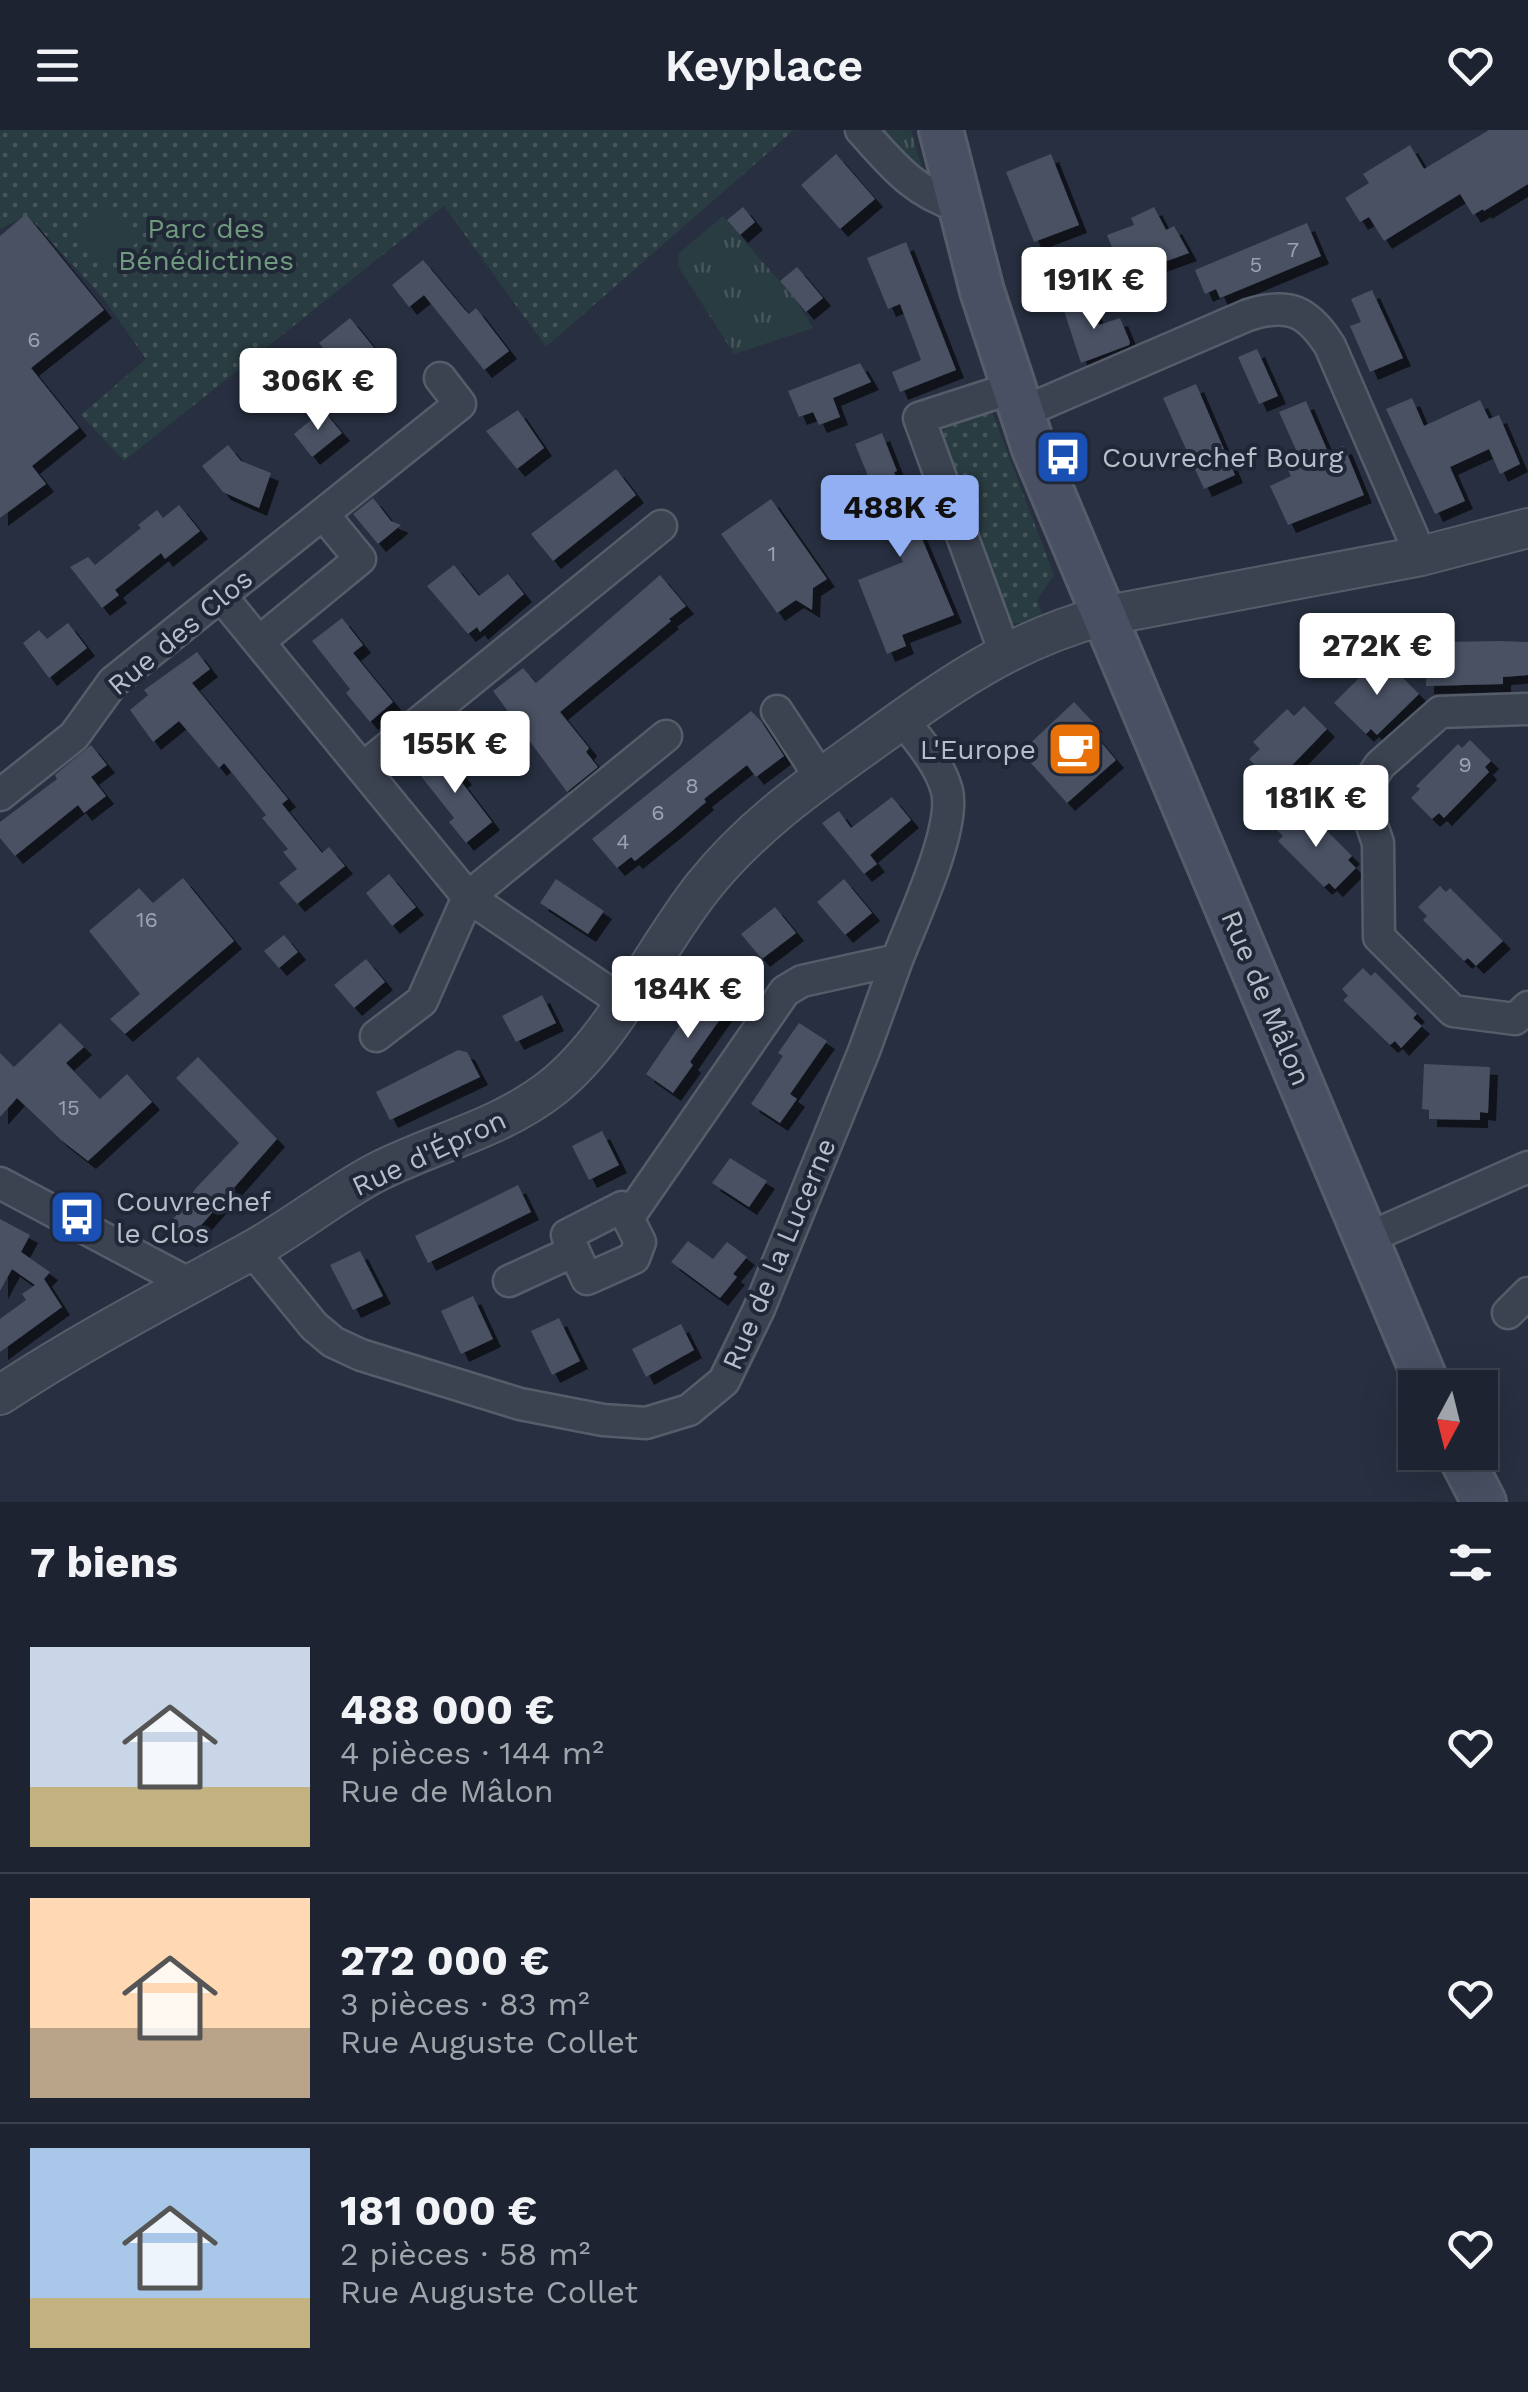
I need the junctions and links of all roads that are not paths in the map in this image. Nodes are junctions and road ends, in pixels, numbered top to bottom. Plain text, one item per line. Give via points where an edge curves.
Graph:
1 (862, 130) edge
2 (941, 130) edge
3 (958, 206) junction
4 (440, 378) dead end
5 (1016, 400) junction
6 (323, 514) junction
7 (661, 526) dead end
8 (1528, 528) edge
9 (1421, 556) junction
10 (221, 596) junction
11 (1104, 616) junction
12 (260, 641) junction
13 (1005, 653) junction
14 (777, 710) dead end
15 (1528, 710) edge
16 (902, 719) junction
17 (666, 736) dead end
18 (363, 768) junction
19 (821, 778) junction
20 (0, 796) edge
21 (468, 898) junction
22 (897, 960) junction
23 (623, 1002) junction
24 (1528, 1007) edge
25 (376, 1036) dead end
26 (1528, 1167) edge
27 (0, 1183) edge
28 (628, 1218) junction
29 (1368, 1238) junction
30 (252, 1250) junction
31 (574, 1252) junction
32 (509, 1281) dead end
33 (188, 1283) junction
34 (1422, 1370) edge
35 (0, 1394) edge
36 (1467, 1470) edge
37 (1484, 1502) edge

1 - 3 street via 923,193
2 - 3 main road, Rue de Mâlon
3 - 5 main road, Rue de Mâlon
4 - 6 street, Rue des Clos via 460,404
5 - 9 street via 1266,309 1298,312 1316,323 1330,346
5 - 11 main road, Rue de Mâlon
5 - 13 street via 919,418
6 - 10 street, Rue des Clos
6 - 12 street via 360,559
7 - 18 street
8 - 9 street, Rue d'Épron
9 - 11 street, Rue d'Épron
10 - 12 street
10 - 20 street, Rue des Clos via 113,682 74,736
11 - 13 street, Rue d'Épron
11 - 29 main road, Rue de Mâlon
12 - 18 street
13 - 16 street, Rue d'Épron
14 - 19 street
15 - 24 street via 1440,712 1380,765 1361,794 1378,843 1379,938 1454,1011 1516,1019
16 - 19 street, Rue d'Épron
16 - 22 street, Rue de la Lucerne via 942,777 948,819
17 - 21 street
18 - 21 street
19 - 23 street, Rue d'Épron via 725,859
21 - 23 street
21 - 25 street via 422,1001
22 - 28 street via 802,981 785,991
22 - 30 street, Rue de la Lucerne via 759,1309 724,1381 690,1410 646,1423 603,1420 520,1404 362,1355 314,1326
23 - 30 street, Rue d'Épron via 586,1054 522,1108 378,1172
26 - 29 street
27 - 33 street
28 - 31 street via 622,1208 568,1234
28 - 31 street via 640,1242 634,1258 587,1280
29 - 34 main road, Rue de Mâlon
30 - 33 street, Rue d'Épron
31 - 32 street
33 - 35 street, Rue d'Épron
36 - 37 main road

